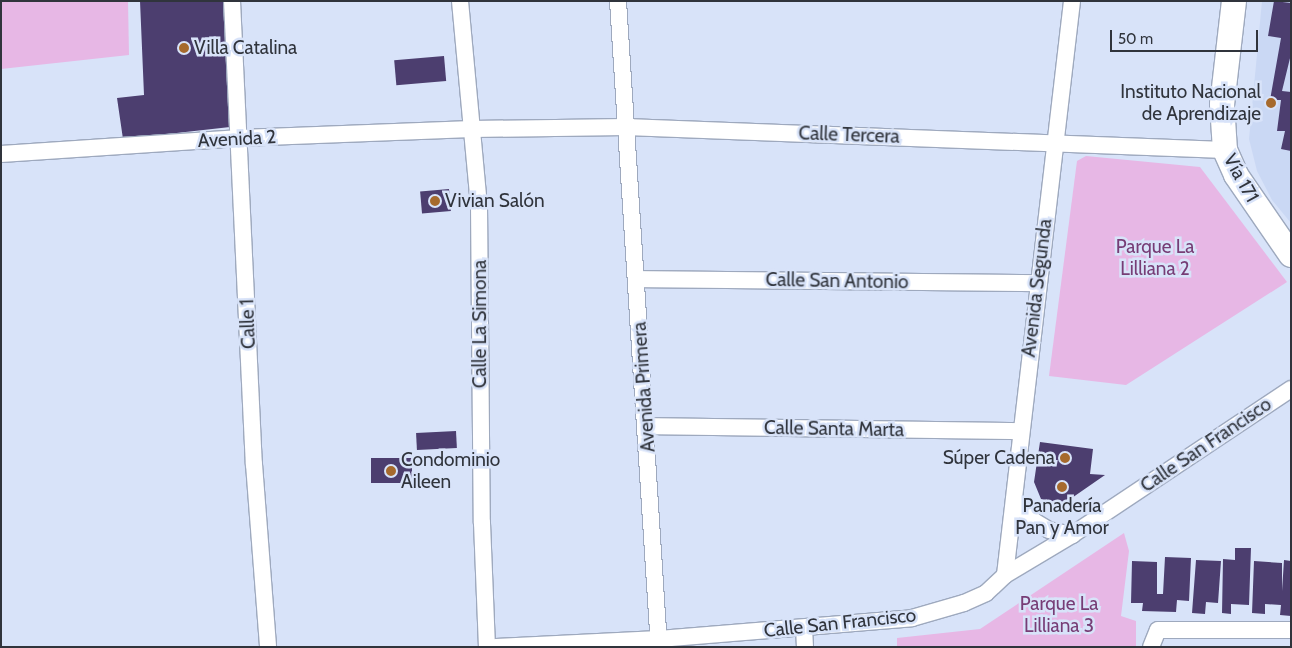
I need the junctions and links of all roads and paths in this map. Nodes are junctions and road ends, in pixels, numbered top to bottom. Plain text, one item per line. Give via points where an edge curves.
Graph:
1 (232, 1) edge
2 (460, 1) edge
3 (618, 1) edge
4 (1072, 1) edge
5 (1234, 1) edge
6 (626, 127) junction
7 (472, 129) junction
8 (240, 138) junction
9 (1055, 143) junction
10 (1225, 150) junction
11 (1, 154) edge
12 (1291, 255) edge
13 (638, 279) junction
14 (1037, 283) junction
15 (1291, 389) edge
16 (647, 426) junction
17 (1020, 431) junction
18 (1014, 498) junction
19 (1072, 535) junction
20 (1005, 575) junction
21 (804, 628) junction
22 (1291, 630) edge
23 (659, 643) edge
24 (268, 647) edge
25 (487, 647) edge
26 (496, 647) edge
27 (805, 647) edge
28 (1151, 647) edge

1 - 8 street, Calle 1
2 - 7 street, Calle La Simona
3 - 6 street, Avenida Primera
4 - 9 street, Avenida Segunda
5 - 10 main road, Vía 171 via 1222,104
6 - 7 street, Calle Tercera
6 - 9 street, Calle Tercera
6 - 13 street, Avenida Primera
7 - 8 street, Avenida 2
7 - 25 street, Calle La Simona via 479,205 482,523
8 - 11 street, Avenida 2
8 - 24 street, Calle 1 via 254,464
9 - 10 street, Calle Tercera
9 - 14 street, Avenida Segunda
10 - 12 main road, Vía 171 via 1236,175
13 - 14 street, Calle San Antonio
13 - 16 street, Avenida Primera
14 - 17 street, Avenida Segunda
15 - 19 street, Calle San Francisco
16 - 17 street, Calle Santa Marta
16 - 23 street, Avenida Primera
17 - 18 street, Avenida Segunda
18 - 19 street via 1034,521 1049,530
18 - 20 street, Avenida Segunda
19 - 20 street, Calle San Francisco
20 - 21 street, Calle San Francisco via 986,594 912,618
21 - 23 street, Calle San Francisco
21 - 27 street
22 - 28 street via 1158,630
23 - 26 street, Calle San Francisco

